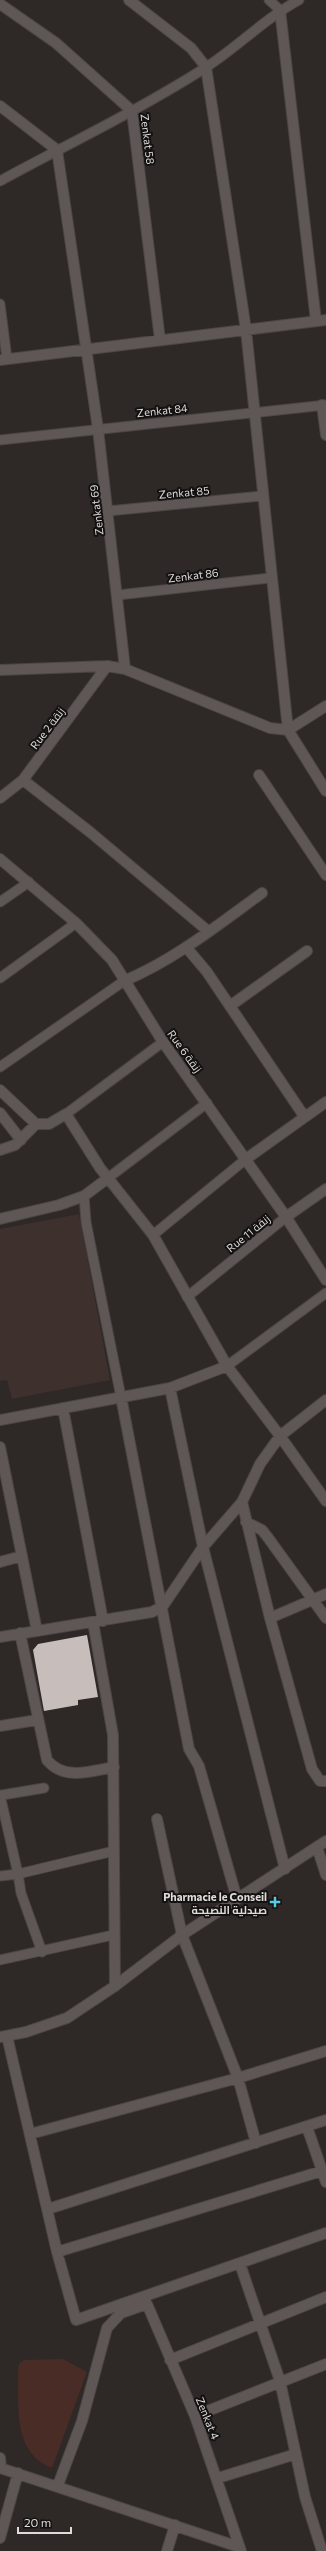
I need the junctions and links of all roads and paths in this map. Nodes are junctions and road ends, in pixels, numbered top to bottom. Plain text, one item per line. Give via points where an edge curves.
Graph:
1 (129, 0) edge
2 (269, 0) edge
3 (299, 0) edge
4 (0, 4) edge
5 (280, 10) junction
6 (206, 67) junction
7 (0, 106) edge
8 (132, 111) junction
9 (57, 150) junction
10 (0, 181) edge
11 (0, 304) edge
12 (321, 321) edge
13 (246, 330) junction
14 (160, 340) junction
15 (87, 350) junction
16 (4, 360) edge
17 (324, 405) edge
18 (254, 413) junction
19 (98, 429) junction
20 (326, 435) edge
21 (0, 440) edge
22 (262, 496) junction
23 (108, 511) junction
24 (270, 578) junction
25 (118, 595) junction
26 (107, 666) junction
27 (125, 669) junction
28 (0, 670) edge
29 (326, 706) edge
30 (288, 730) junction
31 (259, 775) dead end
32 (23, 780) junction
33 (326, 791) edge
34 (0, 798) edge
35 (0, 860) edge
36 (326, 875) edge
37 (29, 882) junction
38 (262, 893) dead end
39 (0, 902) edge
40 (76, 923) junction
41 (208, 931) junction
42 (186, 947) junction
43 (307, 951) dead end
44 (0, 978) edge
45 (124, 981) junction
46 (230, 1006) junction
47 (163, 1042) junction
48 (0, 1067) edge
49 (1, 1094) edge
50 (326, 1102) edge
51 (207, 1103) junction
52 (0, 1113) edge
53 (66, 1114) junction
54 (304, 1116) junction
55 (36, 1124) junction
56 (21, 1140) junction
57 (0, 1150) edge
58 (246, 1159) junction
59 (108, 1178) junction
60 (326, 1190) edge
61 (84, 1196) junction
62 (286, 1217) junction
63 (0, 1219) edge
64 (153, 1235) junction
65 (326, 1280) edge
66 (326, 1293) edge
67 (187, 1297) junction
68 (227, 1366) junction
69 (170, 1388) junction
70 (121, 1397) junction
71 (326, 1400) edge
72 (63, 1408) junction
73 (0, 1420) edge
74 (280, 1436) junction
75 (0, 1447) edge
76 (323, 1488) edge
77 (326, 1501) edge
78 (242, 1502) junction
79 (246, 1522) junction
80 (203, 1547) junction
81 (22, 1556) junction
82 (0, 1562) edge
83 (326, 1594) edge
84 (313, 1600) junction
85 (163, 1606) junction
86 (270, 1618) junction
87 (326, 1618) edge
88 (98, 1621) junction
89 (37, 1631) junction
90 (20, 1633) junction
91 (0, 1637) edge
92 (37, 1720) junction
93 (0, 1726) edge
94 (114, 1767) junction
95 (326, 1781) edge
96 (44, 1788) dead end
97 (1, 1795) edge
98 (157, 1819) dead end
99 (326, 1841) edge
100 (317, 1847) junction
101 (114, 1851) junction
102 (285, 1869) junction
103 (18, 1874) junction
104 (326, 1875) edge
105 (0, 1876) edge
106 (237, 1899) junction
107 (113, 1935) junction
108 (182, 1935) junction
109 (42, 1952) junction
110 (0, 1960) edge
111 (115, 1986) junction
112 (3, 2037) edge
113 (326, 2051) edge
114 (238, 2078) junction
115 (326, 2120) edge
116 (307, 2127) junction
117 (30, 2134) junction
118 (256, 2143) junction
119 (322, 2172) junction
120 (326, 2182) edge
121 (48, 2209) junction
122 (326, 2233) edge
123 (57, 2252) junction
124 (240, 2264) junction
125 (326, 2297) edge
126 (146, 2301) junction
127 (260, 2323) junction
128 (170, 2360) junction
129 (326, 2364) edge
130 (280, 2382) junction
131 (195, 2416) junction
132 (296, 2454) junction
133 (0, 2465) edge
134 (18, 2473) junction
135 (218, 2478) junction
136 (58, 2485) junction
137 (175, 2525) junction
138 (0, 2538) edge
139 (240, 2549) edge
140 (167, 2551) edge
141 (322, 2551) edge

1 - 6 street via 190,48
2 - 5 lane
3 - 5 lane
4 - 8 street, Zenkat 58 via 56,43
5 - 6 lane
5 - 12 street
6 - 8 lane
6 - 13 street
7 - 9 street
8 - 9 lane
8 - 14 street, Zenkat 58
9 - 10 lane
9 - 15 street, Zenkat 69
11 - 16 lane
12 - 13 street
13 - 14 street
13 - 18 street
14 - 15 street
15 - 16 street
15 - 19 street, Zenkat 69
17 - 18 lane, Zenkat 84
17 - 20 street
18 - 19 lane, Zenkat 84
18 - 22 street
19 - 21 lane, Zenkat 84
19 - 23 street, Zenkat 69
22 - 23 lane, Zenkat 85
22 - 24 street
23 - 25 street, Zenkat 69
24 - 25 lane, Zenkat 86
24 - 30 street
25 - 27 street, Zenkat 69
26 - 27 street
26 - 28 street
26 - 32 street, Rue 2 زنقة
27 - 30 street via 249,721 270,728
29 - 30 street
30 - 33 street
31 - 36 street
32 - 34 street, Rue 2 زنقة
32 - 41 street via 90,832
35 - 37 street, Rue 6 زنقة
37 - 39 lane
37 - 40 street, Rue 6 زنقة
38 - 41 street
40 - 44 lane
40 - 45 street, Rue 6 زنقة via 112,960
41 - 42 street
42 - 45 street via 154,967
42 - 46 street
43 - 46 street
45 - 47 street, Rue 6 زنقة
45 - 48 lane
46 - 54 street
47 - 51 street, Rue 6 زنقة
47 - 53 lane
49 - 55 street
50 - 54 street
51 - 58 street, Rue 6 زنقة
51 - 59 lane
52 - 56 street
53 - 55 street via 49,1124
53 - 59 street
54 - 58 street
55 - 56 street
56 - 57 street
58 - 62 street, Rue 6 زنقة
58 - 64 lane
59 - 61 street
59 - 64 street
60 - 62 street, Rue 11 زنقة
61 - 63 street via 59,1205
61 - 70 lane via 86,1222
62 - 65 street, Rue 6 زنقة
62 - 67 lane, Rue 11 زنقة
64 - 67 street
66 - 68 lane
67 - 68 street
68 - 69 street
68 - 74 street
69 - 70 street
69 - 80 street
70 - 72 street
70 - 85 street
71 - 74 street
72 - 73 street
72 - 88 street
74 - 76 street
74 - 78 street via 260,1464
75 - 81 street
76 - 77 street
78 - 79 street
78 - 80 street
79 - 84 street via 262,1530
79 - 86 street
80 - 85 street
80 - 102 street
81 - 82 street
81 - 89 street
83 - 84 street
84 - 86 street
84 - 87 street
85 - 88 street via 152,1612
85 - 106 street via 189,1750 199,1766
86 - 95 street via 312,1769 320,1781
88 - 89 street
88 - 94 street via 113,1735
89 - 90 street
90 - 91 street
90 - 92 street
92 - 93 street
92 - 94 street via 44,1753 52,1767 68,1773
94 - 101 street
96 - 97 lane
97 - 103 lane
98 - 108 street
99 - 100 street
100 - 102 street
100 - 104 street
101 - 103 lane
101 - 107 street
102 - 106 street
103 - 105 lane
103 - 109 lane via 21,1893
106 - 108 street
107 - 109 lane
107 - 111 street
108 - 111 street
108 - 114 street
109 - 110 lane
111 - 112 street via 67,2018
112 - 117 street
113 - 114 street
114 - 117 street
114 - 118 street
115 - 116 street
116 - 118 street
116 - 119 street
117 - 121 street
118 - 121 street
119 - 120 street
119 - 123 street
121 - 123 street
122 - 124 street
123 - 126 street via 76,2320
124 - 126 street
124 - 127 street
125 - 127 street
126 - 128 street, Zenkat 4
126 - 136 street via 121,2313 107,2328 82,2421
127 - 128 street
127 - 130 street
128 - 131 street, Zenkat 4
129 - 130 street
130 - 131 street
130 - 132 street
131 - 135 street, Zenkat 4
132 - 135 street
132 - 141 street via 305,2497
133 - 134 street
134 - 136 street
134 - 138 street
135 - 139 street, Zenkat 4
136 - 137 street
137 - 139 street
137 - 140 street

